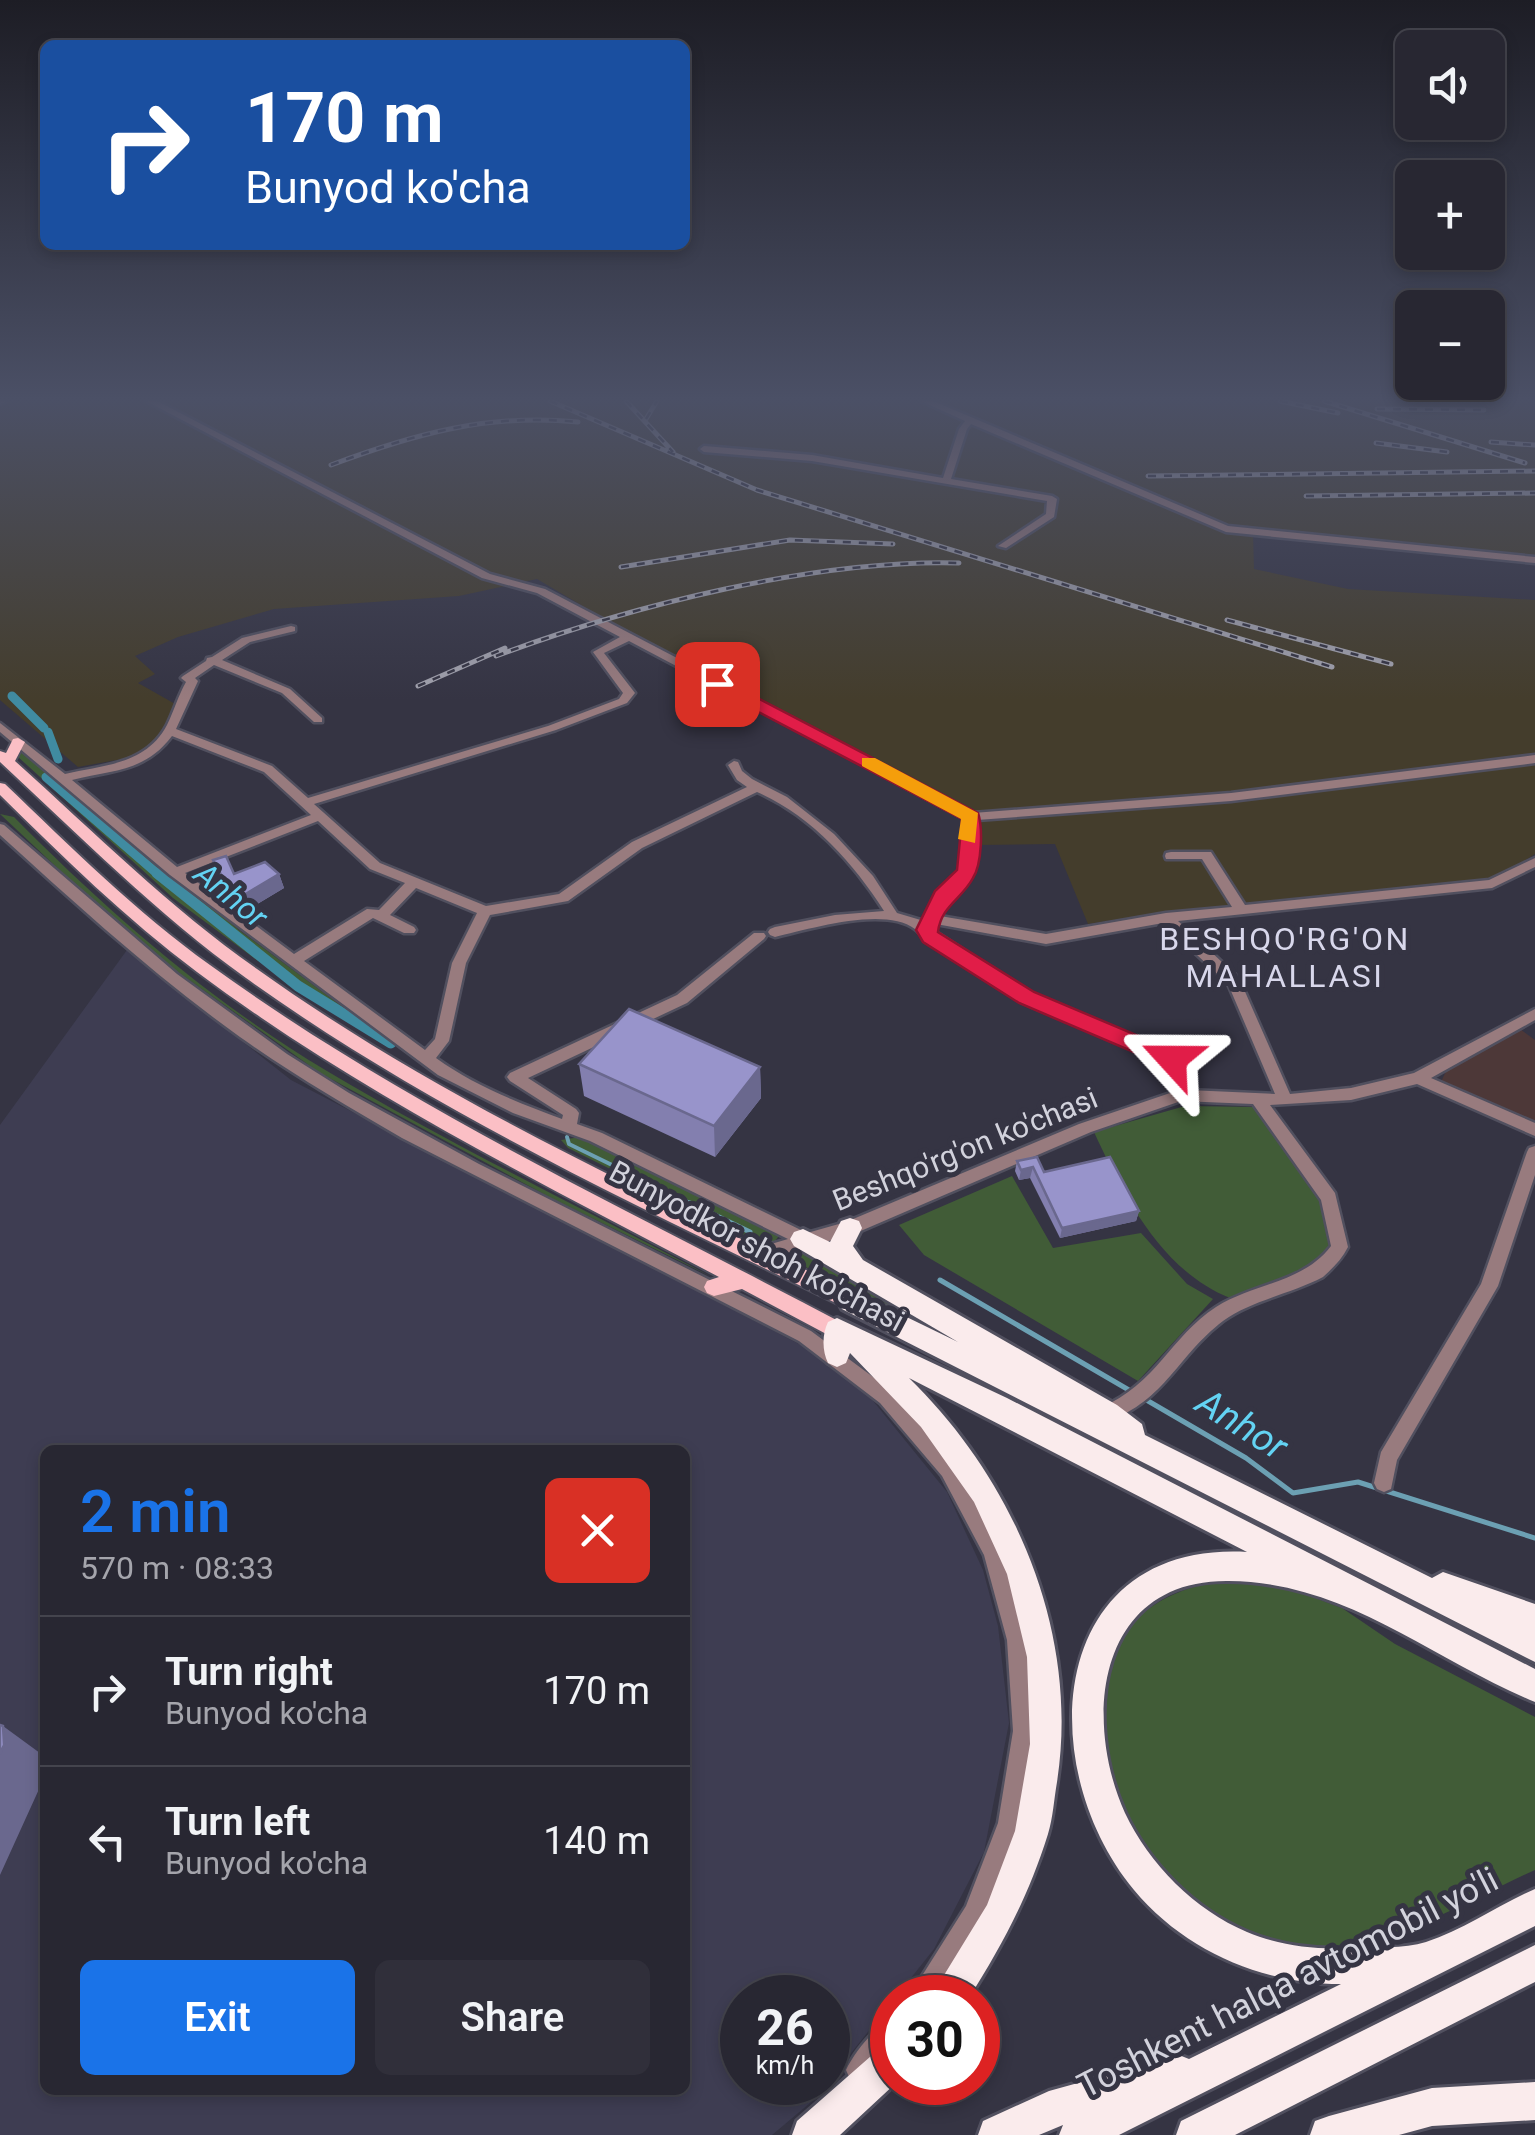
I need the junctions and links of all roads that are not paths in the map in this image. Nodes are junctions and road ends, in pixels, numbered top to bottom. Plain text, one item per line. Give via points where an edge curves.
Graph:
1 (340, 501) edge
2 (1052, 501) edge
3 (1160, 501) edge
4 (1002, 546) dead end
5 (1535, 560) edge
6 (291, 629) dead end
7 (626, 638) junction
8 (212, 660) junction
9 (318, 720) dead end
10 (0, 726) edge
11 (170, 731) junction
12 (18, 742) junction
13 (4, 759) edge
14 (1535, 759) edge
15 (734, 766) dead end
16 (64, 778) junction
17 (0, 787) edge
18 (757, 787) junction
19 (309, 802) junction
20 (0, 809) edge
21 (30, 816) junction
22 (317, 817) junction
23 (971, 817) junction
24 (0, 828) edge
25 (1171, 856) dead end
26 (1535, 862) edge
27 (175, 872) junction
28 (414, 882) junction
29 (139, 884) junction
30 (116, 896) junction
31 (1241, 910) junction
32 (486, 911) junction
33 (891, 912) junction
34 (381, 916) junction
35 (1166, 918) junction
36 (929, 924) junction
37 (409, 930) dead end
38 (293, 961) junction
39 (1535, 1014) edge
40 (427, 1058) junction
41 (1418, 1078) junction
42 (1181, 1095) junction
43 (1258, 1100) junction
44 (1285, 1100) junction
45 (569, 1128) junction
46 (1535, 1130) edge
47 (1535, 1152) edge
48 (850, 1228) junction
49 (803, 1239) junction
50 (757, 1255) junction
51 (856, 1270) junction
52 (746, 1280) junction
53 (714, 1288) junction
54 (845, 1338) junction
55 (1117, 1409) junction
56 (1174, 1466) junction
57 (1384, 1482) dead end
58 (1358, 1576) junction
59 (1535, 1619) edge
60 (1535, 1646) edge
61 (1535, 1686) edge
62 (1535, 1906) edge
63 (1424, 1962) junction
64 (1535, 1962) edge
65 (936, 1975) edge
66 (962, 1975) edge
67 (870, 2056) edge
68 (1230, 2060) junction
69 (870, 2082) edge
70 (1535, 2101) edge
71 (798, 2135) edge
72 (811, 2135) edge
73 (997, 2135) edge
74 (1078, 2135) edge
75 (1195, 2135) edge
76 (1329, 2135) edge

1 - 7 street via 486,576 541,591
2 - 4 street via 1052,515
3 - 5 street via 1232,531
6 - 8 street via 246,640
7 - 19 street via 598,652 630,694 624,701
7 - 23 street
8 - 9 street via 286,690
8 - 11 street via 187,678 192,681
10 - 12 street
11 - 16 street via 134,766
11 - 19 street via 254,761
12 - 13 main road
12 - 16 street
13 - 29 main road, Bunyodkor shoh ko'chasi
14 - 23 street via 1231,797
15 - 18 street
16 - 27 street
17 - 21 main road, Bunyodkor shoh ko'chasi
18 - 32 street via 638,845 563,898
18 - 33 street via 838,842 866,870
19 - 22 street
20 - 21 main road
21 - 30 main road, Bunyodkor shoh ko'chasi
22 - 27 street
22 - 28 street via 375,866
23 - 36 street via 967,870 942,895
24 - 53 street via 189,994 282,1058 394,1124
25 - 31 street via 1206,855
26 - 31 street via 1492,884
27 - 38 street
28 - 32 street
28 - 34 street
29 - 30 main road via 136,895
29 - 50 main road, Bunyodkor shoh ko'chasi via 255,976 426,1086
30 - 52 main road, Bunyodkor shoh ko'chasi via 202,968 342,1063
31 - 35 street
32 - 40 street via 459,962 442,1041
33 - 36 street
33 - 45 street via 767,934 682,999 516,1077 571,1113
34 - 37 street
34 - 38 street via 372,912
35 - 36 street via 1046,939
35 - 44 street via 1234,982
36 - 42 street via 1026,998 1177,1062
38 - 40 street
39 - 41 street, Beshqo'rg'on ko'chasi
40 - 45 street via 518,1109
41 - 44 street, Beshqo'rg'on ko'chasi
41 - 46 street
42 - 43 street, Beshqo'rg'on ko'chasi
42 - 48 street, Beshqo'rg'on ko'chasi via 1085,1128
43 - 44 street, Beshqo'rg'on ko'chasi
43 - 55 street via 1329,1198 1340,1247 1320,1268 1221,1312 1155,1383
45 - 49 street
47 - 57 street via 1489,1286 1388,1458
48 - 49 street, Beshqo'rg'on ko'chasi
48 - 51 highway via 840,1247
49 - 50 street, Beshqo'rg'on ko'chasi
49 - 51 highway
50 - 54 main road, Bunyodkor shoh ko'chasi
51 - 55 highway
52 - 53 main road
52 - 54 main road, Bunyodkor shoh ko'chasi
53 - 54 street
54 - 56 highway, Bunyodkor shoh ko'chasi
54 - 58 highway, Bunyodkor shoh ko'chasi
54 - 65 street via 974,1512 1003,1573 1023,1665 1025,1729 1004,1846 964,1936
54 - 66 highway via 911,1393 965,1458 1014,1548 1043,1651 1047,1747 1036,1816 1004,1903
55 - 56 highway
56 - 58 highway, Bunyodkor shoh ko'chasi
58 - 59 highway
58 - 60 highway, Bunyodkor shoh ko'chasi
58 - 61 highway, Bunyodkor shoh ko'chasi
58 - 63 highway via 1228,1566 1182,1572 1152,1586 1120,1611 1095,1655 1086,1698 1088,1755 1133,1861 1159,1892 1203,1926 1265,1957 1306,1966
62 - 63 highway, Toshkent halqa avtomobil yo'li
63 - 68 highway, Toshkent halqa avtomobil yo'li
64 - 75 highway
67 - 71 street
68 - 73 highway via 1048,2110
68 - 74 highway, Toshkent halqa avtomobil yo'li
69 - 72 highway
70 - 76 highway via 1432,2107

